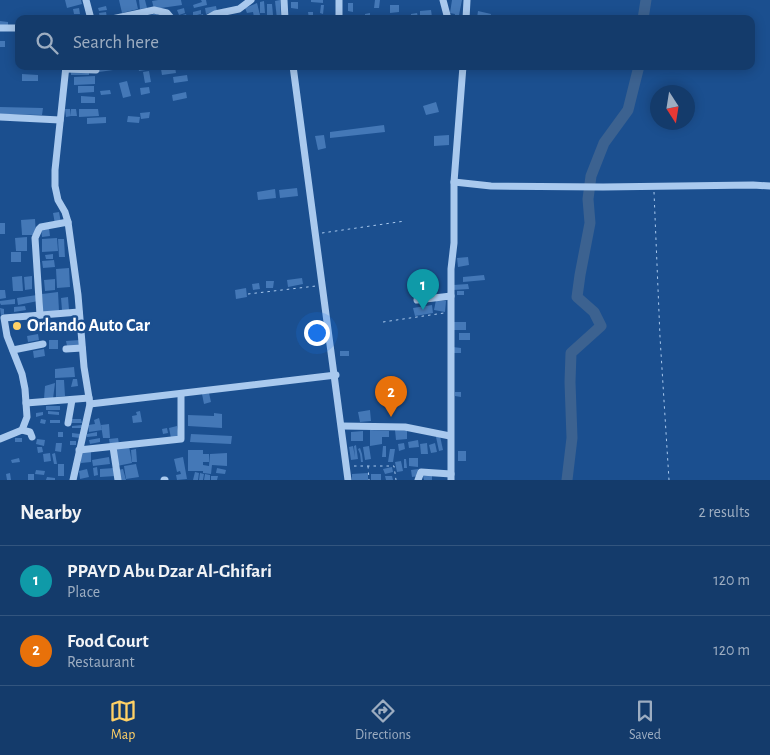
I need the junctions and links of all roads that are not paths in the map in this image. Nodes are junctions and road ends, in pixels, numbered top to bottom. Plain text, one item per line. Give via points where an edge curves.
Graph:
1 (86, 0) edge
2 (251, 0) edge
3 (284, 0) edge
4 (339, 0) edge
5 (443, 0) edge
6 (467, 0) edge
7 (90, 15) edge
8 (131, 15) edge
9 (169, 15) edge
10 (213, 15) edge
11 (285, 15) edge
12 (339, 15) edge
13 (447, 15) edge
14 (466, 15) edge
15 (0, 28) edge
16 (15, 28) edge
17 (66, 70) edge
18 (295, 70) edge
19 (463, 70) edge
20 (0, 117) edge
21 (60, 120) junction
22 (454, 182) junction
23 (770, 186) edge
24 (68, 222) junction
25 (452, 296) junction
26 (417, 300) dead end
27 (79, 312) junction
28 (40, 314) junction
29 (43, 344) dead end
30 (82, 348) junction
31 (66, 349) dead end
32 (13, 350) junction
33 (336, 375) junction
34 (180, 394) junction
35 (72, 400) junction
36 (90, 401) junction
37 (26, 403) junction
38 (68, 424) dead end
39 (342, 426) junction
40 (22, 430) junction
41 (450, 436) junction
42 (32, 437) dead end
43 (0, 439) edge
44 (113, 446) junction
45 (79, 450) junction
46 (450, 476) edge
47 (73, 480) edge
48 (118, 480) edge
49 (348, 480) edge
50 (418, 480) edge

1 - 7 street
2 - 10 street via 239,9
3 - 11 street
4 - 12 street
5 - 13 street
6 - 14 street
8 - 9 street via 154,10
15 - 16 street
17 - 21 street
18 - 33 street
19 - 22 street
20 - 21 street
21 - 24 street via 55,186
22 - 23 street via 491,186
22 - 25 street
24 - 27 street
24 - 28 street via 38,229
25 - 26 street
25 - 41 street
27 - 28 street
27 - 30 street
28 - 32 street via 4,318
29 - 32 street
30 - 31 street
30 - 36 street
32 - 37 street via 22,374
33 - 34 street
33 - 39 street
34 - 36 street
34 - 44 street via 181,439
35 - 36 street
35 - 37 street
35 - 38 street
36 - 45 street
37 - 40 street via 27,417
39 - 41 street via 405,427
39 - 49 street
40 - 42 street via 30,432
40 - 43 street
41 - 46 street
44 - 45 street
44 - 48 street
45 - 47 street
46 - 50 street via 421,472

